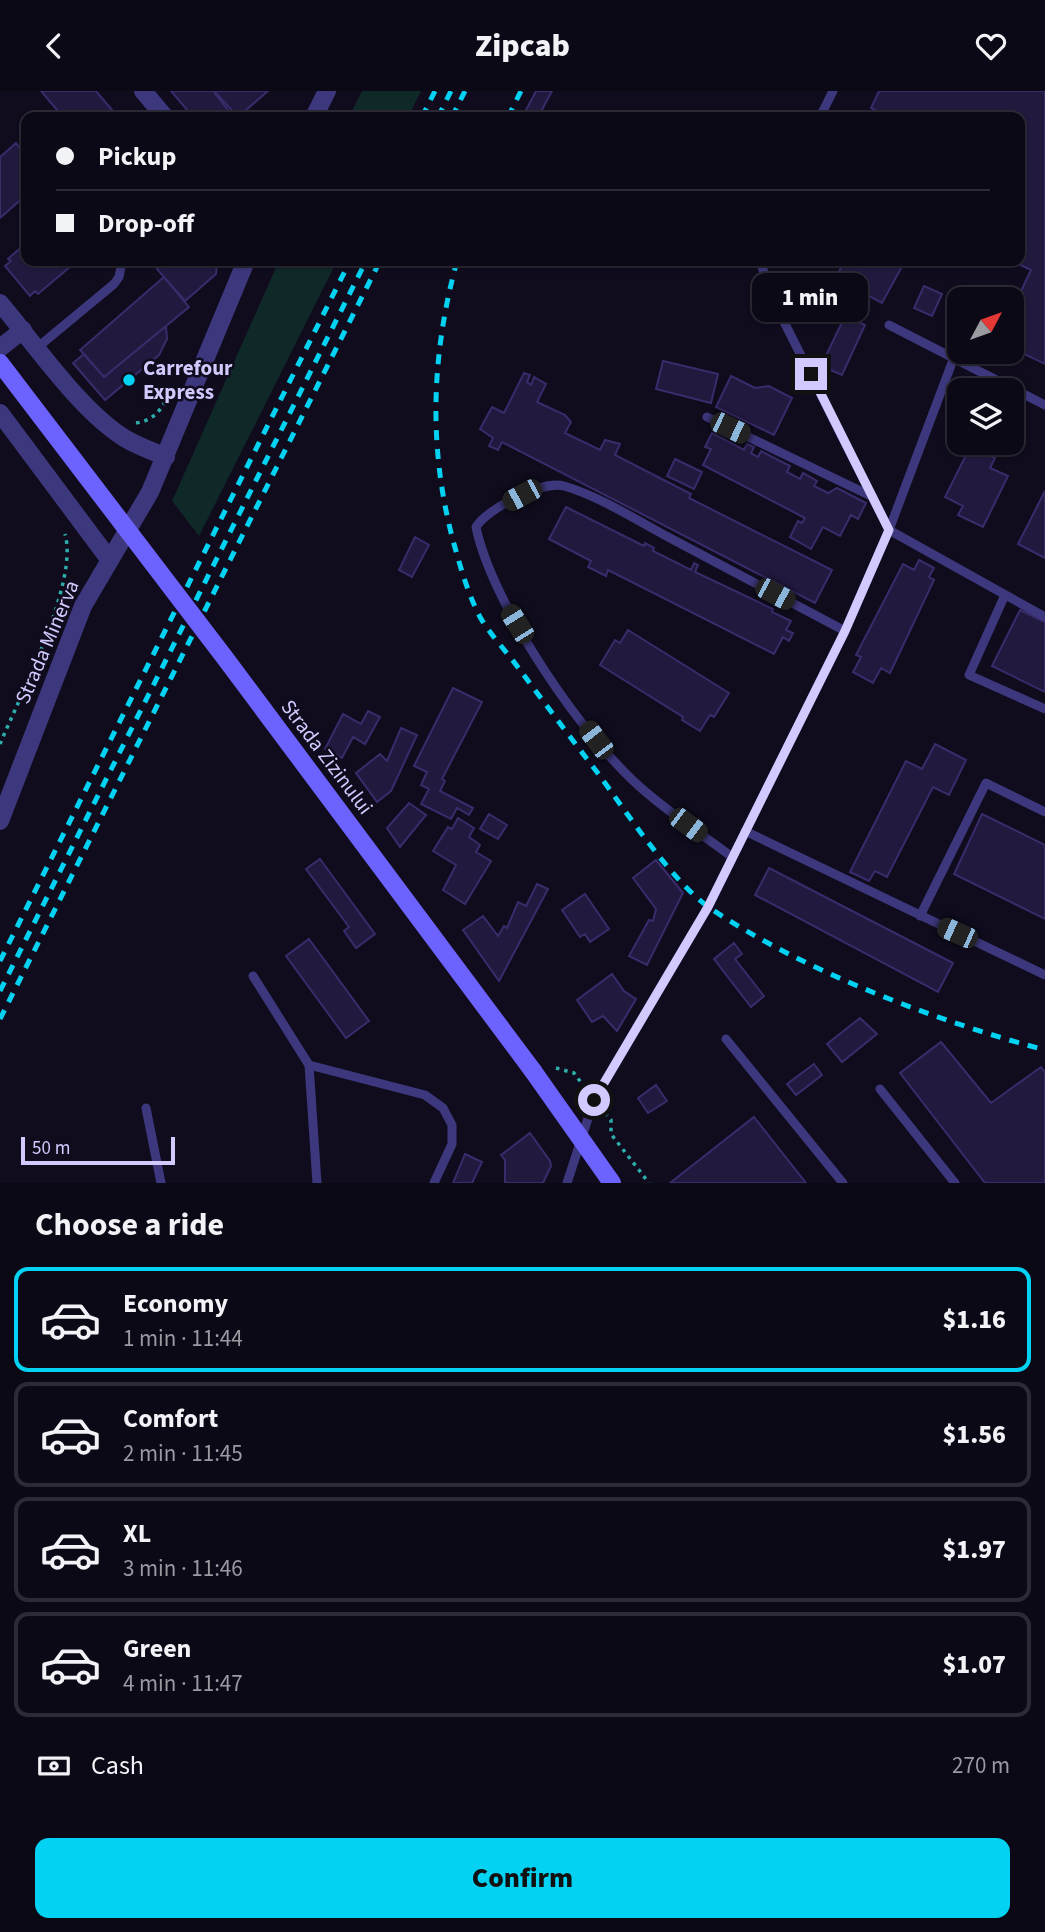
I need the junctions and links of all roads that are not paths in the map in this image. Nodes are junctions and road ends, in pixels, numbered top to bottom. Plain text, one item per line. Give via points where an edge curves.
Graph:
1 (143, 91) edge
2 (327, 91) edge
3 (833, 91) edge
4 (156, 112) edge
5 (316, 112) edge
6 (822, 112) edge
7 (121, 266) edge
8 (244, 266) edge
9 (762, 266) edge
10 (0, 303) edge
11 (889, 325) dead end
12 (23, 330) junction
13 (38, 347) junction
14 (0, 348) edge
15 (947, 357) edge
16 (0, 363) edge
17 (951, 364) edge
18 (961, 364) edge
19 (1045, 405) edge
20 (0, 413) edge
21 (707, 417) dead end
22 (166, 457) junction
23 (873, 497) junction
24 (889, 530) junction
25 (109, 559) junction
26 (1004, 597) junction
27 (1045, 617) edge
28 (845, 631) junction
29 (1045, 709) edge
30 (4, 797) edge
31 (1045, 812) edge
32 (0, 821) edge
33 (745, 831) junction
34 (732, 857) junction
35 (920, 916) junction
36 (1045, 975) edge
37 (253, 976) dead end
38 (726, 1039) dead end
39 (309, 1065) junction
40 (880, 1089) dead end
41 (146, 1108) dead end
42 (580, 1140) junction
43 (162, 1183) edge
44 (317, 1183) edge
45 (434, 1183) edge
46 (567, 1183) edge
47 (612, 1183) edge
48 (843, 1183) edge
49 (955, 1183) edge

1 - 4 street
2 - 5 street
3 - 6 lane
7 - 13 lane via 114,284
8 - 22 street, Strada Minerva
9 - 23 lane via 773,300
10 - 12 street
11 - 15 lane
12 - 13 street
12 - 14 street
13 - 22 street via 110,428
16 - 42 main road, Strada Zizinului, bridge via 225,658
17 - 24 lane
18 - 19 lane
20 - 25 street
21 - 23 lane
22 - 25 street, Strada Minerva
23 - 24 lane
24 - 26 lane
24 - 28 lane
25 - 30 street, Strada Minerva via 83,606
26 - 27 lane
26 - 29 lane via 969,675
28 - 33 lane
28 - 34 lane via 562,486 544,486 522,495 482,516 476,527 505,605 551,680 596,740 645,792
30 - 32 street, Strada Minerva
31 - 35 lane via 986,783
33 - 34 lane
33 - 35 lane
34 - 42 lane via 708,907 594,1100
35 - 36 lane
37 - 39 lane
38 - 48 lane
39 - 44 lane
39 - 45 lane via 425,1095 443,1108 452,1125 452,1144
40 - 49 lane
41 - 43 lane
42 - 46 lane
42 - 47 main road, Strada Zizinului

